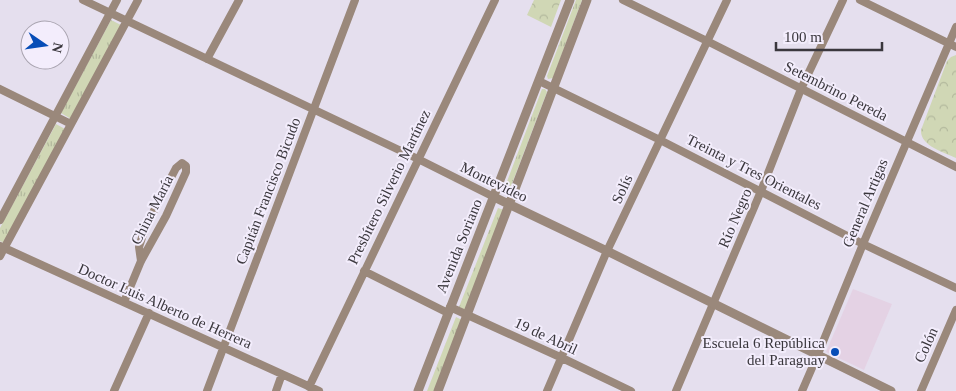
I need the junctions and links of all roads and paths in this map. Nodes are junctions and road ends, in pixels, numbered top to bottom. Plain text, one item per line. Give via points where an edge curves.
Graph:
1 (83, 0) edge
2 (117, 0) edge
3 (138, 0) edge
4 (239, 0) edge
5 (355, 0) edge
6 (494, 0) edge
7 (570, 0) edge
8 (587, 0) edge
9 (623, 0) edge
10 (726, 0) edge
11 (843, 0) edge
12 (860, 0) edge
13 (110, 13) junction
14 (127, 21) junction
15 (956, 27) edge
16 (707, 41) junction
17 (952, 45) edge
18 (207, 59) junction
19 (539, 81) junction
20 (554, 88) junction
21 (0, 89) edge
22 (801, 90) junction
23 (314, 110) junction
24 (55, 117) junction
25 (71, 124) junction
26 (660, 140) junction
27 (906, 142) junction
28 (418, 159) junction
29 (956, 167) edge
30 (761, 191) junction
31 (494, 197) junction
32 (509, 205) junction
33 (0, 220) edge
34 (863, 244) junction
35 (2, 247) edge
36 (607, 251) junction
37 (0, 256) edge
38 (141, 261) junction
39 (364, 271) junction
40 (956, 288) edge
41 (124, 302) junction
42 (714, 303) junction
43 (449, 310) junction
44 (956, 310) edge
45 (149, 313) junction
46 (467, 315) junction
47 (223, 348) junction
48 (818, 354) junction
49 (560, 357) junction
50 (282, 374) junction
51 (309, 387) junction
52 (114, 391) edge
53 (207, 391) edge
54 (276, 391) edge
55 (319, 391) edge
56 (418, 391) edge
57 (438, 391) edge
58 (547, 391) edge
59 (631, 391) edge
60 (676, 391) edge
61 (802, 391) edge
62 (891, 391) edge
63 (920, 391) edge

1 - 13 street, Montevideo
2 - 13 street
3 - 14 street
4 - 18 street
5 - 23 street, Capitán Francisco Bicudo
6 - 28 street, Presbítero Silverio Martínez
7 - 19 street, Avenida Soriano
8 - 20 street, Avenida Soriano
9 - 16 street, Setembrino Pereda
10 - 16 street, Solís
11 - 22 street, Río Negro
12 - 17 street
13 - 14 street, Montevideo
13 - 24 street
14 - 18 street, Montevideo
14 - 25 street
15 - 17 street, General Artigas
16 - 22 street, Setembrino Pereda
16 - 26 street, Solís
17 - 27 street, General Artigas
18 - 23 street, Montevideo
19 - 20 street, Treinta y Tres Orientales
19 - 31 street, Avenida Soriano
20 - 26 street, Treinta y Tres Orientales
20 - 32 street, Avenida Soriano
21 - 24 street
22 - 27 street, Setembrino Pereda
22 - 30 street, Río Negro
23 - 28 street, Montevideo
23 - 47 street, Capitán Francisco Bicudo
24 - 25 street
24 - 33 street
25 - 35 street
26 - 30 street, Treinta y Tres Orientales
26 - 36 street, Solís
27 - 29 street, Setembrino Pereda
27 - 34 street, General Artigas
28 - 31 street, Montevideo
28 - 39 street, Presbítero Silverio Martínez
30 - 34 street, Treinta y Tres Orientales
30 - 42 street, Río Negro
31 - 32 street, Montevideo
31 - 43 street, Avenida Soriano
32 - 36 street, Montevideo
32 - 46 street, Avenida Soriano
34 - 40 street, Treinta y Tres Orientales
34 - 48 street, General Artigas
35 - 37 street
35 - 41 street, Doctor Luis Alberto de Herrera
36 - 42 street, Montevideo
36 - 49 street, Solís
38 - 38 street, China María via 139,247 145,228 176,168 182,163 186,172
38 - 41 street, China María
39 - 43 street, 19 de Abril
39 - 51 street, Presbítero Silverio Martínez
41 - 45 street, Doctor Luis Alberto de Herrera
42 - 48 street, Montevideo
42 - 60 street, Río Negro
43 - 46 street, 19 de Abril
43 - 56 street, Avenida Soriano
44 - 63 street, Colón
45 - 47 street, Doctor Luis Alberto de Herrera
45 - 52 street
46 - 49 street, 19 de Abril
46 - 57 street, Avenida Soriano
47 - 50 street, Doctor Luis Alberto de Herrera
47 - 53 street, Capitán Francisco Bicudo
48 - 61 street, General Artigas
48 - 62 street, Montevideo
49 - 58 street, Solís
49 - 59 street, 19 de Abril
50 - 51 street, Doctor Luis Alberto de Herrera
50 - 54 street
51 - 55 street, Doctor Luis Alberto de Herrera

